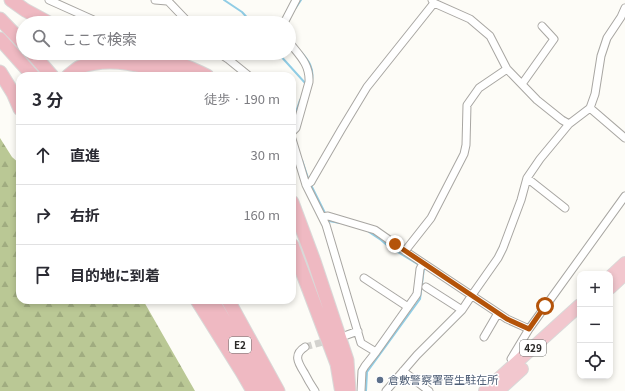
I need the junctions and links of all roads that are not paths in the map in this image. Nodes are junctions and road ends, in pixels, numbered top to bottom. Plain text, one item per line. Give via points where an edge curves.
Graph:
1 (11, 0) edge
2 (50, 0) edge
3 (155, 0) edge
4 (296, 0) edge
5 (167, 1) edge
6 (433, 1) edge
7 (625, 8) edge
8 (36, 16) edge
9 (85, 16) edge
10 (182, 16) edge
11 (288, 16) edge
12 (623, 17) edge
13 (0, 19) edge
14 (542, 26) dead end
15 (16, 36) edge
16 (0, 39) edge
17 (296, 51) edge
18 (16, 57) edge
19 (19, 60) edge
20 (38, 60) edge
21 (168, 60) edge
22 (229, 60) edge
23 (507, 68) junction
24 (0, 72) edge
25 (29, 72) edge
26 (49, 72) edge
27 (74, 72) edge
28 (164, 72) edge
29 (199, 72) edge
30 (244, 72) edge
31 (522, 84) junction
32 (16, 100) edge
33 (590, 108) junction
34 (296, 124) edge
35 (569, 124) junction
36 (625, 138) edge
37 (296, 150) edge
38 (527, 178) junction
39 (308, 184) junction
40 (625, 196) edge
41 (565, 208) dead end
42 (296, 213) edge
43 (325, 217) junction
44 (405, 251) junction
45 (296, 257) edge
46 (625, 263) edge
47 (422, 266) junction
48 (613, 274) edge
49 (625, 274) edge
50 (364, 278) dead end
51 (613, 285) edge
52 (426, 287) dead end
53 (472, 295) junction
54 (191, 304) edge
55 (200, 304) edge
56 (214, 304) edge
57 (230, 304) edge
58 (408, 307) junction
59 (578, 307) edge
60 (462, 310) junction
61 (498, 313) junction
62 (577, 318) edge
63 (529, 329) junction
64 (358, 332) junction
65 (347, 335) dead end
66 (484, 337) dead end
67 (305, 347) dead end
68 (376, 352) junction
69 (518, 367) junction
70 (403, 371) junction
71 (242, 372) junction
72 (253, 391) edge
73 (267, 391) edge
74 (278, 391) edge
75 (315, 391) edge
76 (342, 391) edge
77 (349, 391) edge
78 (361, 391) edge
79 (386, 391) edge
80 (429, 391) edge
81 (485, 391) edge
82 (498, 391) edge

1 - 8 highway
2 - 9 street
3 - 5 street
4 - 11 street
5 - 10 street
6 - 23 street via 470,19 490,36
6 - 39 street via 368,87
7 - 12 street
12 - 33 street via 607,38
13 - 15 highway
14 - 31 street via 554,38
16 - 18 highway
17 - 34 street via 306,63 309,75
19 - 25 highway
20 - 26 highway
21 - 29 highway
22 - 30 street
23 - 31 street
23 - 44 street via 479,88 467,105 464,154 431,218
24 - 32 highway
27 - 28 highway via 90,64 103,63 125,63
31 - 35 street via 537,100
33 - 35 street
33 - 36 street
35 - 38 street
37 - 39 street
38 - 41 street
38 - 53 street via 503,248
39 - 43 street
40 - 63 street
42 - 77 highway via 347,360
43 - 44 street via 375,230
43 - 64 street
44 - 47 street
45 - 76 highway via 337,364
46 - 48 highway
47 - 53 street
47 - 58 street via 417,294
49 - 51 highway
50 - 58 street
52 - 60 street
53 - 60 street
53 - 61 street
54 - 71 highway
55 - 71 highway, E2
56 - 73 highway, E2
57 - 74 highway
58 - 68 street
59 - 69 highway, 429
60 - 70 street
61 - 63 street
61 - 66 street
62 - 69 highway, 429
63 - 69 street via 510,359
64 - 65 street
64 - 68 street via 361,342
67 - 75 street via 298,355 298,362
68 - 78 street via 362,371
69 - 81 highway, 429
69 - 82 highway, 429
70 - 79 street
70 - 80 street
71 - 72 highway, E2

